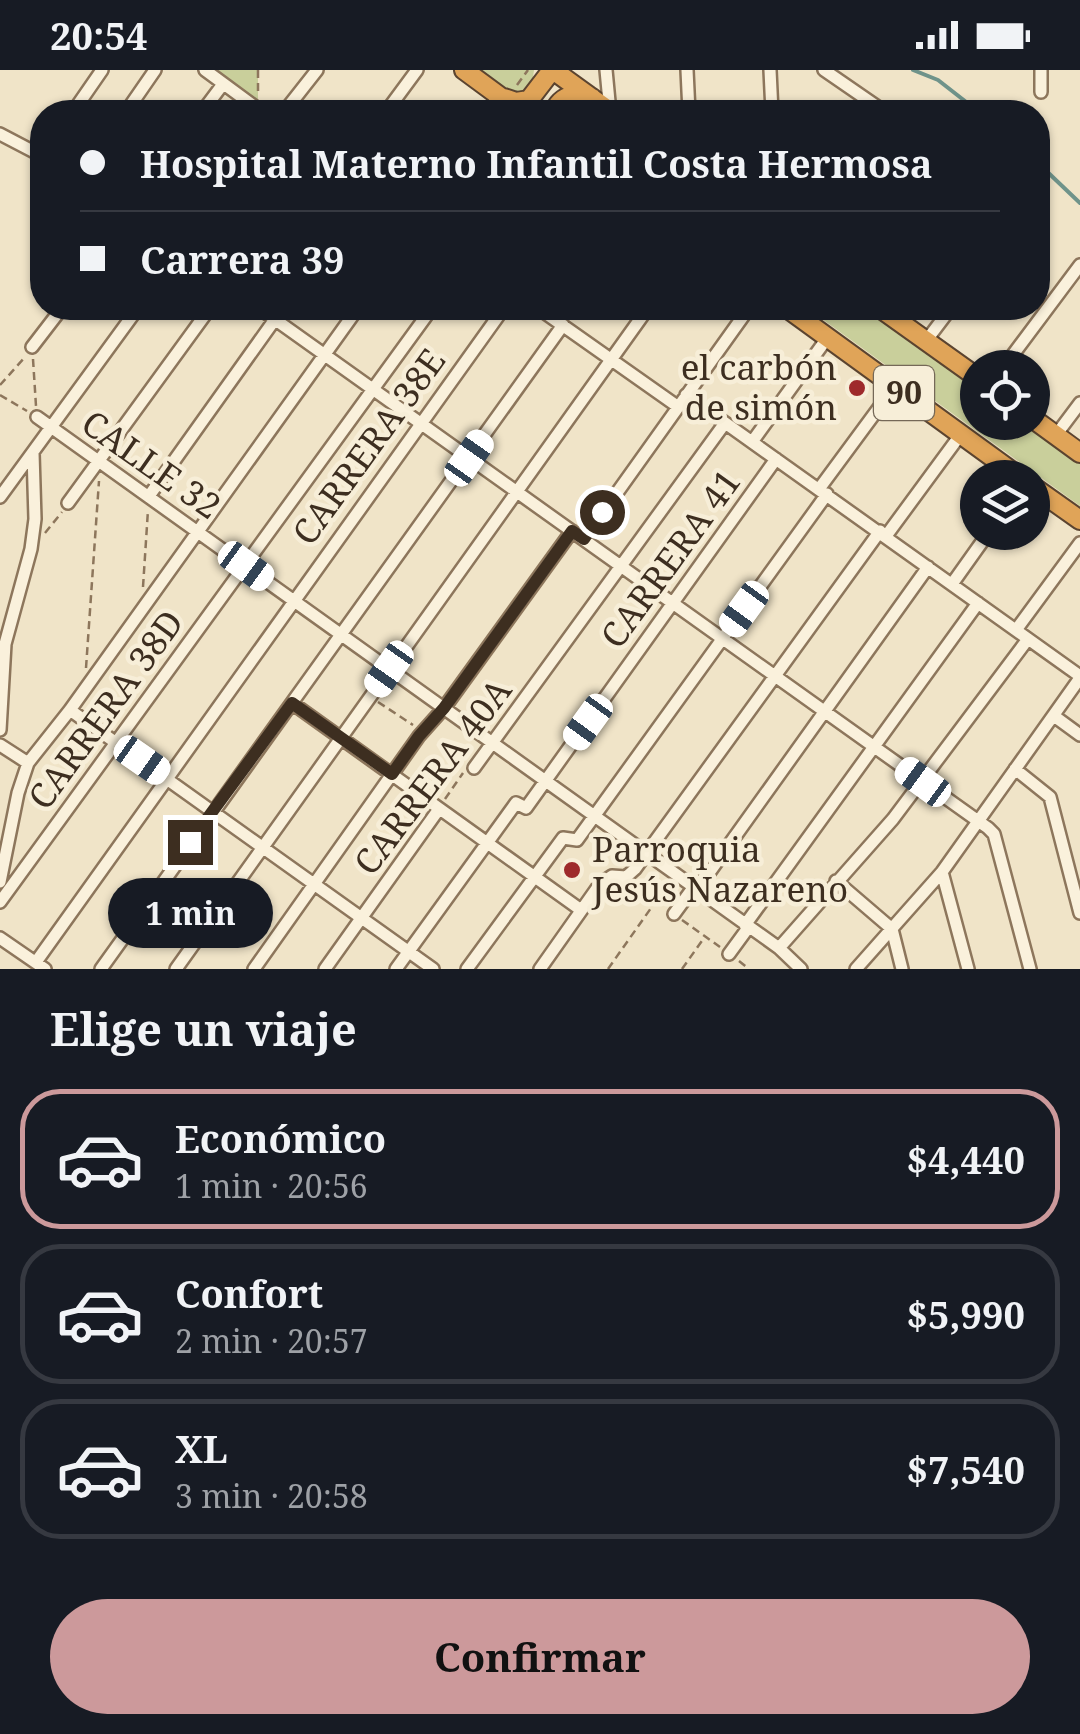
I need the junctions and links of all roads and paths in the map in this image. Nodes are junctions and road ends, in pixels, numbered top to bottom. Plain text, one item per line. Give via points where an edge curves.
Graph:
1 (102, 70) edge
2 (155, 70) edge
3 (204, 70) edge
4 (258, 70) edge
5 (317, 70) edge
6 (418, 70) edge
7 (464, 70) edge
8 (528, 70) edge
9 (552, 70) edge
10 (606, 70) edge
11 (687, 70) edge
12 (770, 70) edge
13 (824, 70) edge
14 (1041, 70) edge
15 (223, 84) junction
16 (1041, 92) dead end
17 (506, 93) junction
18 (592, 98) junction
19 (81, 100) edge
20 (134, 100) edge
21 (211, 100) edge
22 (245, 100) edge
23 (259, 100) edge
24 (293, 100) edge
25 (395, 100) edge
26 (499, 100) edge
27 (511, 100) edge
28 (512, 100) edge
29 (529, 100) edge
30 (564, 100) edge
31 (595, 100) edge
32 (610, 100) edge
33 (688, 100) edge
34 (771, 100) edge
35 (868, 100) edge
36 (0, 134) edge
37 (30, 150) edge
38 (1080, 265) edge
39 (1050, 305) edge
40 (53, 320) edge
41 (129, 320) edge
42 (201, 320) edge
43 (273, 320) edge
44 (286, 320) edge
45 (349, 320) edge
46 (423, 320) edge
47 (495, 320) edge
48 (556, 320) edge
49 (639, 320) edge
50 (741, 320) edge
51 (803, 320) edge
52 (897, 320) edge
53 (943, 320) edge
54 (1039, 320) edge
55 (563, 326) junction
56 (828, 338) junction
57 (926, 341) junction
58 (32, 347) junction
59 (1016, 350) edge
60 (325, 354) junction
61 (610, 359) junction
62 (960, 365) edge
63 (0, 384) edge
64 (895, 386) junction
65 (373, 390) junction
66 (686, 394) junction
67 (0, 395) edge
68 (1080, 403) edge
69 (678, 406) junction
70 (37, 417) junction
71 (422, 423) junction
72 (726, 423) junction
73 (52, 428) junction
74 (1050, 431) edge
75 (960, 433) edge
76 (1056, 435) junction
77 (960, 437) edge
78 (970, 440) edge
79 (752, 442) junction
80 (1080, 452) edge
81 (33, 453) junction
82 (469, 458) junction
83 (776, 458) junction
84 (997, 460) edge
85 (100, 462) junction
86 (517, 492) junction
87 (823, 492) junction
88 (149, 496) junction
89 (0, 498) edge
90 (1050, 499) edge
91 (68, 503) joint
92 (1080, 520) edge
93 (197, 532) junction
94 (883, 534) junction
95 (578, 535) junction
96 (1080, 543) edge
97 (30, 550) junction
98 (976, 550) edge
99 (246, 566) junction
100 (621, 566) junction
101 (928, 567) junction
102 (952, 584) junction
103 (292, 600) junction
104 (673, 603) junction
105 (978, 603) junction
106 (141, 608) junction
107 (1016, 630) junction
108 (340, 634) junction
109 (723, 638) junction
110 (1028, 639) junction
111 (389, 669) junction
112 (776, 675) junction
113 (1080, 677) edge
114 (84, 689) junction
115 (370, 696) junction
116 (292, 703) junction
117 (444, 708) junction
118 (70, 710) junction
119 (825, 711) junction
120 (1054, 716) junction
121 (0, 730) edge
122 (422, 732) junction
123 (1080, 735) edge
124 (341, 738) junction
125 (116, 742) junction
126 (493, 743) junction
127 (0, 745) edge
128 (874, 746) junction
129 (28, 763) junction
130 (474, 768) joint
131 (1016, 770) junction
132 (392, 774) junction
133 (167, 778) junction
134 (546, 782) junction
135 (923, 782) junction
136 (439, 809) junction
137 (213, 810) junction
138 (594, 817) junction
139 (979, 821) junction
140 (488, 843) junction
141 (264, 848) junction
142 (646, 854) junction
143 (942, 872) junction
144 (535, 877) junction
145 (623, 877) junction
146 (836, 881) junction
147 (0, 882) edge
148 (314, 885) junction
149 (694, 890) junction
150 (656, 900) junction
151 (0, 902) edge
152 (581, 910) junction
153 (1080, 913) edge
154 (674, 914) junction
155 (362, 919) junction
156 (746, 926) junction
157 (892, 929) junction
158 (705, 937) junction
159 (0, 938) edge
160 (779, 948) junction
161 (408, 952) junction
162 (729, 954) junction
163 (40, 966) edge
164 (100, 969) edge
165 (176, 969) edge
166 (254, 969) edge
167 (325, 969) edge
168 (396, 969) edge
169 (432, 969) edge
170 (467, 969) edge
171 (540, 969) edge
172 (608, 969) edge
173 (682, 969) edge
174 (749, 969) edge
175 (801, 969) edge
176 (856, 969) edge
177 (902, 969) edge
178 (968, 969) edge
179 (1030, 969) edge

1 - 19 street
2 - 20 street
3 - 15 street
4 - 23 path
5 - 24 street
6 - 25 street
7 - 17 highway
8 - 17 path
9 - 18 highway
9 - 29 highway
10 - 32 street
11 - 33 street
12 - 34 street
13 - 35 street
14 - 16 street
15 - 21 street
15 - 22 street
17 - 26 street
17 - 27 highway
17 - 28 highway
18 - 30 highway
18 - 31 highway
36 - 37 street
38 - 39 street
40 - 58 street
41 - 73 street
42 - 85 street
43 - 88 street
44 - 60 street
45 - 60 street
46 - 65 street, CARRERA 38D
47 - 71 street, CARRERA 38E
48 - 55 street
49 - 61 street
50 - 66 street
51 - 56 highway, 90
52 - 57 highway, 90
53 - 57 street
54 - 59 street
55 - 61 street
55 - 82 street
56 - 64 highway, 90
56 - 79 street
57 - 62 highway, 90
58 - 63 path
58 - 70 path
60 - 65 street
60 - 93 street
61 - 69 street
61 - 86 street
64 - 75 highway, 90
64 - 87 street
65 - 71 street
65 - 99 street, CARRERA 38D
66 - 69 street
66 - 72 street
67 - 70 path, CALLE 32
68 - 76 street
69 - 95 street
70 - 73 street, CALLE 32
71 - 82 street
71 - 103 street, CARRERA 38E
72 - 79 street
72 - 100 street, CARRERA 40A
73 - 81 street
73 - 85 street, CALLE 32
74 - 76 highway
76 - 80 highway
77 - 94 street
78 - 84 highway, 90
79 - 83 street
81 - 89 street
81 - 97 street
82 - 86 street
82 - 108 street
83 - 87 street
83 - 104 street, CARRERA 41
85 - 88 street, CALLE 32
85 - 91 street
85 - 114 path
86 - 95 street
86 - 111 street
87 - 94 street
87 - 109 street
88 - 93 street, CALLE 32
88 - 106 path
90 - 92 highway
91 - 97 path
93 - 99 street, CALLE 32
93 - 106 street
94 - 101 street
94 - 112 street
95 - 100 street
95 - 117 street
96 - 107 street
97 - 121 street via 5,644
98 - 102 street
99 - 103 street, CALLE 32
99 - 125 street, CARRERA 38D
100 - 104 street
100 - 126 street, CARRERA 40A
101 - 102 street
101 - 119 street
102 - 105 street
103 - 108 street, CALLE 32
103 - 133 street, CARRERA 38E
104 - 109 street
104 - 134 street, CARRERA 41
105 - 107 street
105 - 128 street
106 - 114 street
107 - 110 street
108 - 111 street, CALLE 32
108 - 116 street
109 - 112 street
109 - 138 street
110 - 113 street
110 - 135 street
111 - 115 street
111 - 117 street, CALLE 32
112 - 119 street
112 - 142 street
113 - 120 street
114 - 118 street
115 - 122 path
115 - 124 street
116 - 124 street
116 - 137 street
117 - 122 street
117 - 126 street, CALLE 32
118 - 125 street
118 - 129 street
119 - 128 street
119 - 149 street
120 - 123 street
120 - 131 street
122 - 132 street
124 - 132 street
124 - 141 street
125 - 133 street
125 - 151 street, CARRERA 38D
126 - 130 street, CARRERA 40A
126 - 134 street, CALLE 32
127 - 129 street
128 - 135 street
128 - 156 street
129 - 147 street
130 - 136 path, CARRERA 40A via 466,769
131 - 139 street
131 - 153 street via 1050,797
132 - 136 street
132 - 148 street
133 - 137 street
133 - 163 street, CARRERA 38E
134 - 138 street, CALLE 32
134 - 140 street, CARRERA 41 via 526,808 516,803
135 - 139 street
135 - 146 street
136 - 140 street
136 - 155 street, CARRERA 40A
137 - 141 street
137 - 164 street
138 - 142 street, CALLE 32
138 - 144 street via 577,840 564,838
139 - 143 street
139 - 179 street via 994,834
140 - 144 street
140 - 161 street, CARRERA 41
141 - 148 street
141 - 165 street
142 - 145 street
142 - 149 street, CALLE 32
143 - 157 street
143 - 178 street
144 - 152 street
144 - 170 street
145 - 150 path
145 - 152 street via 604,880
146 - 157 street
146 - 160 street
148 - 155 street
148 - 166 street
149 - 154 street
149 - 156 street, CALLE 32
150 - 154 path
150 - 172 path
152 - 171 street
154 - 158 path
155 - 161 street
155 - 167 street, CARRERA 40A
156 - 160 street, CALLE 32
156 - 162 street
157 - 176 street
157 - 177 street
158 - 162 path
158 - 173 path
159 - 163 street
160 - 175 street, CALLE 32
161 - 168 street, CARRERA 41
161 - 169 street
162 - 174 path

